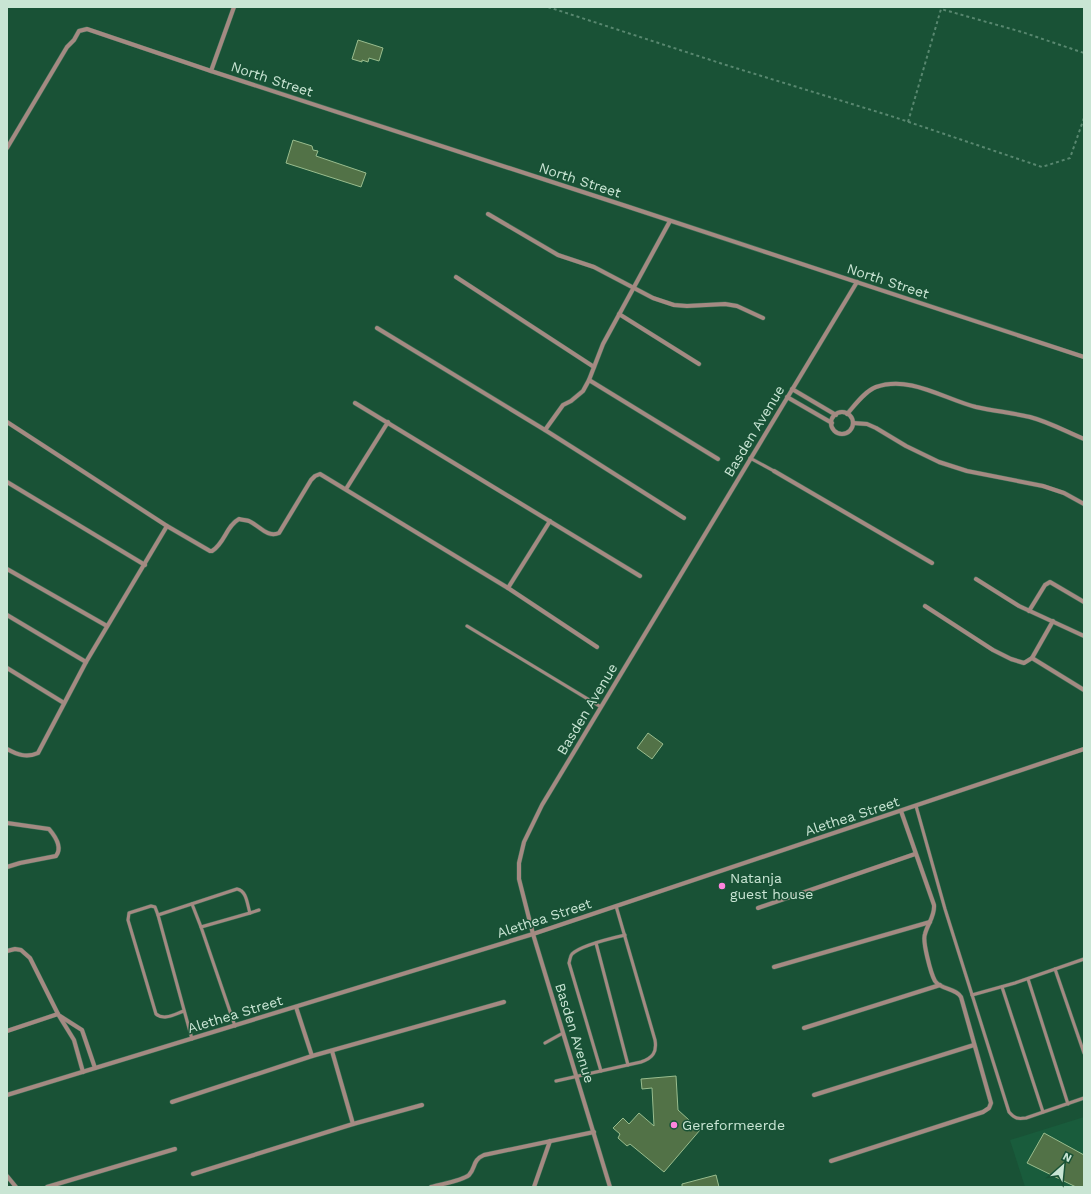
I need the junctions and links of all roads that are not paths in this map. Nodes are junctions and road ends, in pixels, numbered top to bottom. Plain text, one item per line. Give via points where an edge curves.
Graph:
1 (234, 7) edge
2 (211, 71) junction
3 (7, 148) edge
4 (488, 214) dead end
5 (670, 221) junction
6 (456, 277) dead end
7 (857, 282) junction
8 (633, 288) junction
9 (619, 314) junction
10 (763, 318) dead end
11 (377, 328) dead end
12 (1084, 357) edge
13 (699, 364) dead end
14 (594, 368) junction
15 (589, 380) junction
16 (792, 390) junction
17 (787, 397) junction
18 (355, 403) dead end
19 (847, 414) junction
20 (836, 415) junction
21 (7, 422) edge
22 (388, 422) junction
23 (832, 423) junction
24 (853, 423) junction
25 (545, 430) junction
26 (1084, 440) edge
27 (750, 458) junction
28 (718, 459) dead end
29 (774, 471) joint
30 (7, 482) edge
31 (346, 489) junction
32 (1084, 504) edge
33 (684, 518) dead end
34 (550, 520) junction
35 (167, 526) junction
36 (932, 563) dead end
37 (144, 565) junction
38 (7, 569) edge
39 (640, 576) dead end
40 (976, 579) dead end
41 (508, 588) junction
42 (1084, 602) edge
43 (925, 606) dead end
44 (1029, 611) junction
45 (7, 615) edge
46 (1053, 621) junction
47 (107, 626) junction
48 (467, 626) dead end
49 (1084, 636) edge
50 (597, 647) dead end
51 (1032, 658) junction
52 (86, 662) junction
53 (7, 668) edge
54 (1084, 690) edge
55 (64, 703) junction
56 (601, 707) junction
57 (7, 749) edge
58 (1084, 749) edge
59 (916, 806) junction
60 (901, 811) junction
61 (7, 823) edge
62 (915, 854) junction
63 (7, 867) edge
64 (192, 904) junction
65 (616, 906) junction
66 (758, 908) dead end
67 (259, 910) dead end
68 (250, 913) junction
69 (158, 915) junction
70 (930, 922) junction
71 (201, 927) junction
72 (533, 934) junction
73 (625, 935) junction
74 (596, 943) junction
75 (7, 951) edge
76 (1084, 961) edge
77 (774, 967) dead end
78 (1055, 969) junction
79 (1028, 979) junction
80 (940, 985) junction
81 (1002, 987) junction
82 (972, 995) junction
83 (504, 1002) dead end
84 (296, 1007) junction
85 (184, 1011) junction
86 (58, 1014) junction
87 (235, 1026) junction
88 (804, 1028) dead end
89 (7, 1030) edge
90 (563, 1033) junction
91 (192, 1039) junction
92 (545, 1042) dead end
93 (974, 1045) junction
94 (332, 1051) junction
95 (1084, 1053) edge
96 (312, 1056) junction
97 (628, 1065) junction
98 (95, 1068) junction
99 (600, 1071) junction
100 (83, 1072) junction
101 (576, 1076) junction
102 (556, 1081) dead end
103 (7, 1095) edge
104 (814, 1095) dead end
105 (1084, 1098) edge
106 (172, 1102) dead end
107 (1068, 1104) junction
108 (422, 1105) dead end
109 (1043, 1112) junction
110 (353, 1124) junction
111 (594, 1132) junction
112 (550, 1141) junction
113 (175, 1149) dead end
114 (831, 1161) dead end
115 (193, 1174) dead end
116 (7, 1176) edge
117 (16, 1187) edge
118 (47, 1187) edge
119 (432, 1187) edge
120 (534, 1187) edge
121 (610, 1187) edge

1 - 2 street
2 - 3 street, North Street via 88,29 79,31
2 - 5 street, North Street
4 - 8 street via 558,255 594,267
5 - 7 street, North Street
5 - 8 street
6 - 14 street
7 - 12 street, North Street
7 - 16 street, Basden Avenue
8 - 9 street
8 - 10 street via 674,305 725,304 737,306
9 - 13 street
9 - 14 street
11 - 25 street
14 - 15 street
15 - 25 street via 583,391 563,405
15 - 28 street
16 - 17 street, Basden Avenue
16 - 20 street
17 - 23 street
17 - 27 street, Basden Avenue
18 - 22 street
19 - 20 street via 841,412
19 - 24 street via 852,417
19 - 26 street via 869,390 877,386 914,385 976,407 1032,418
20 - 23 street
21 - 35 street
22 - 31 street
22 - 34 street
23 - 24 street via 837,433 843,434 852,428
24 - 32 street via 876,428 939,462 967,471 1043,486 1064,493
25 - 33 street
27 - 29 lane
27 - 56 street, Basden Avenue
29 - 36 street
30 - 37 street
31 - 35 street via 320,474 315,476 279,533 268,534 249,521 239,519 233,522 220,545 212,551
31 - 41 street
34 - 39 street
34 - 41 street
35 - 37 street
37 - 47 street
38 - 47 street
40 - 44 street
41 - 50 street
42 - 44 street via 1050,582 1045,584
43 - 51 street via 1011,659 1024,663
44 - 46 street
45 - 52 street
46 - 49 street
46 - 51 street
47 - 52 street
48 - 56 lane
51 - 54 street
52 - 55 street
53 - 55 street
55 - 57 street via 38,753 32,756 21,755
56 - 72 street, Basden Avenue via 542,805 524,842 519,863 519,879
58 - 59 street, Alethea Street
59 - 60 street, Alethea Street
59 - 82 lane
60 - 62 street
60 - 65 street, Alethea Street
61 - 63 street via 49,829 55,836 58,848 56,856 20,862
62 - 66 street
62 - 70 street via 934,905
64 - 68 lane via 237,889 244,892
64 - 69 lane
64 - 71 lane
65 - 72 street, Alethea Street
65 - 73 lane
67 - 68 lane
68 - 71 lane
69 - 85 lane
69 - 85 lane via 155,907 151,906 129,913 128,920 156,1014 164,1018
70 - 77 street
70 - 80 street via 923,942 934,979
71 - 87 lane
72 - 84 street, Alethea Street
72 - 90 street, Basden Avenue
73 - 74 lane
73 - 97 lane via 656,1047 649,1059
74 - 97 lane
74 - 99 lane via 577,950 572,954 569,963
75 - 86 street via 21,950 30,958
76 - 78 lane
78 - 79 lane
78 - 95 lane
79 - 81 lane
79 - 107 lane
80 - 88 street
80 - 93 street via 961,997
81 - 82 lane
81 - 109 lane
82 - 109 lane via 1009,1112 1018,1119
83 - 94 street
84 - 87 street, Alethea Street
84 - 96 street
85 - 91 lane
86 - 89 street
86 - 98 street via 82,1030
86 - 100 street via 74,1040
87 - 91 street, Alethea Street
90 - 92 lane
90 - 101 street, Basden Avenue
91 - 98 street, Alethea Street
93 - 104 street
93 - 114 street via 992,1103 985,1112
94 - 96 street
94 - 110 street
96 - 106 street
97 - 99 lane
98 - 100 street, Alethea Street
99 - 101 lane
100 - 103 street, Alethea Street
101 - 102 lane
101 - 111 street, Basden Avenue
105 - 107 lane
107 - 109 lane
108 - 110 street
110 - 115 street
111 - 112 street
111 - 121 street, Basden Avenue
112 - 119 street via 484,1155 475,1161 469,1174 464,1178
112 - 120 street
113 - 118 street
116 - 117 street

